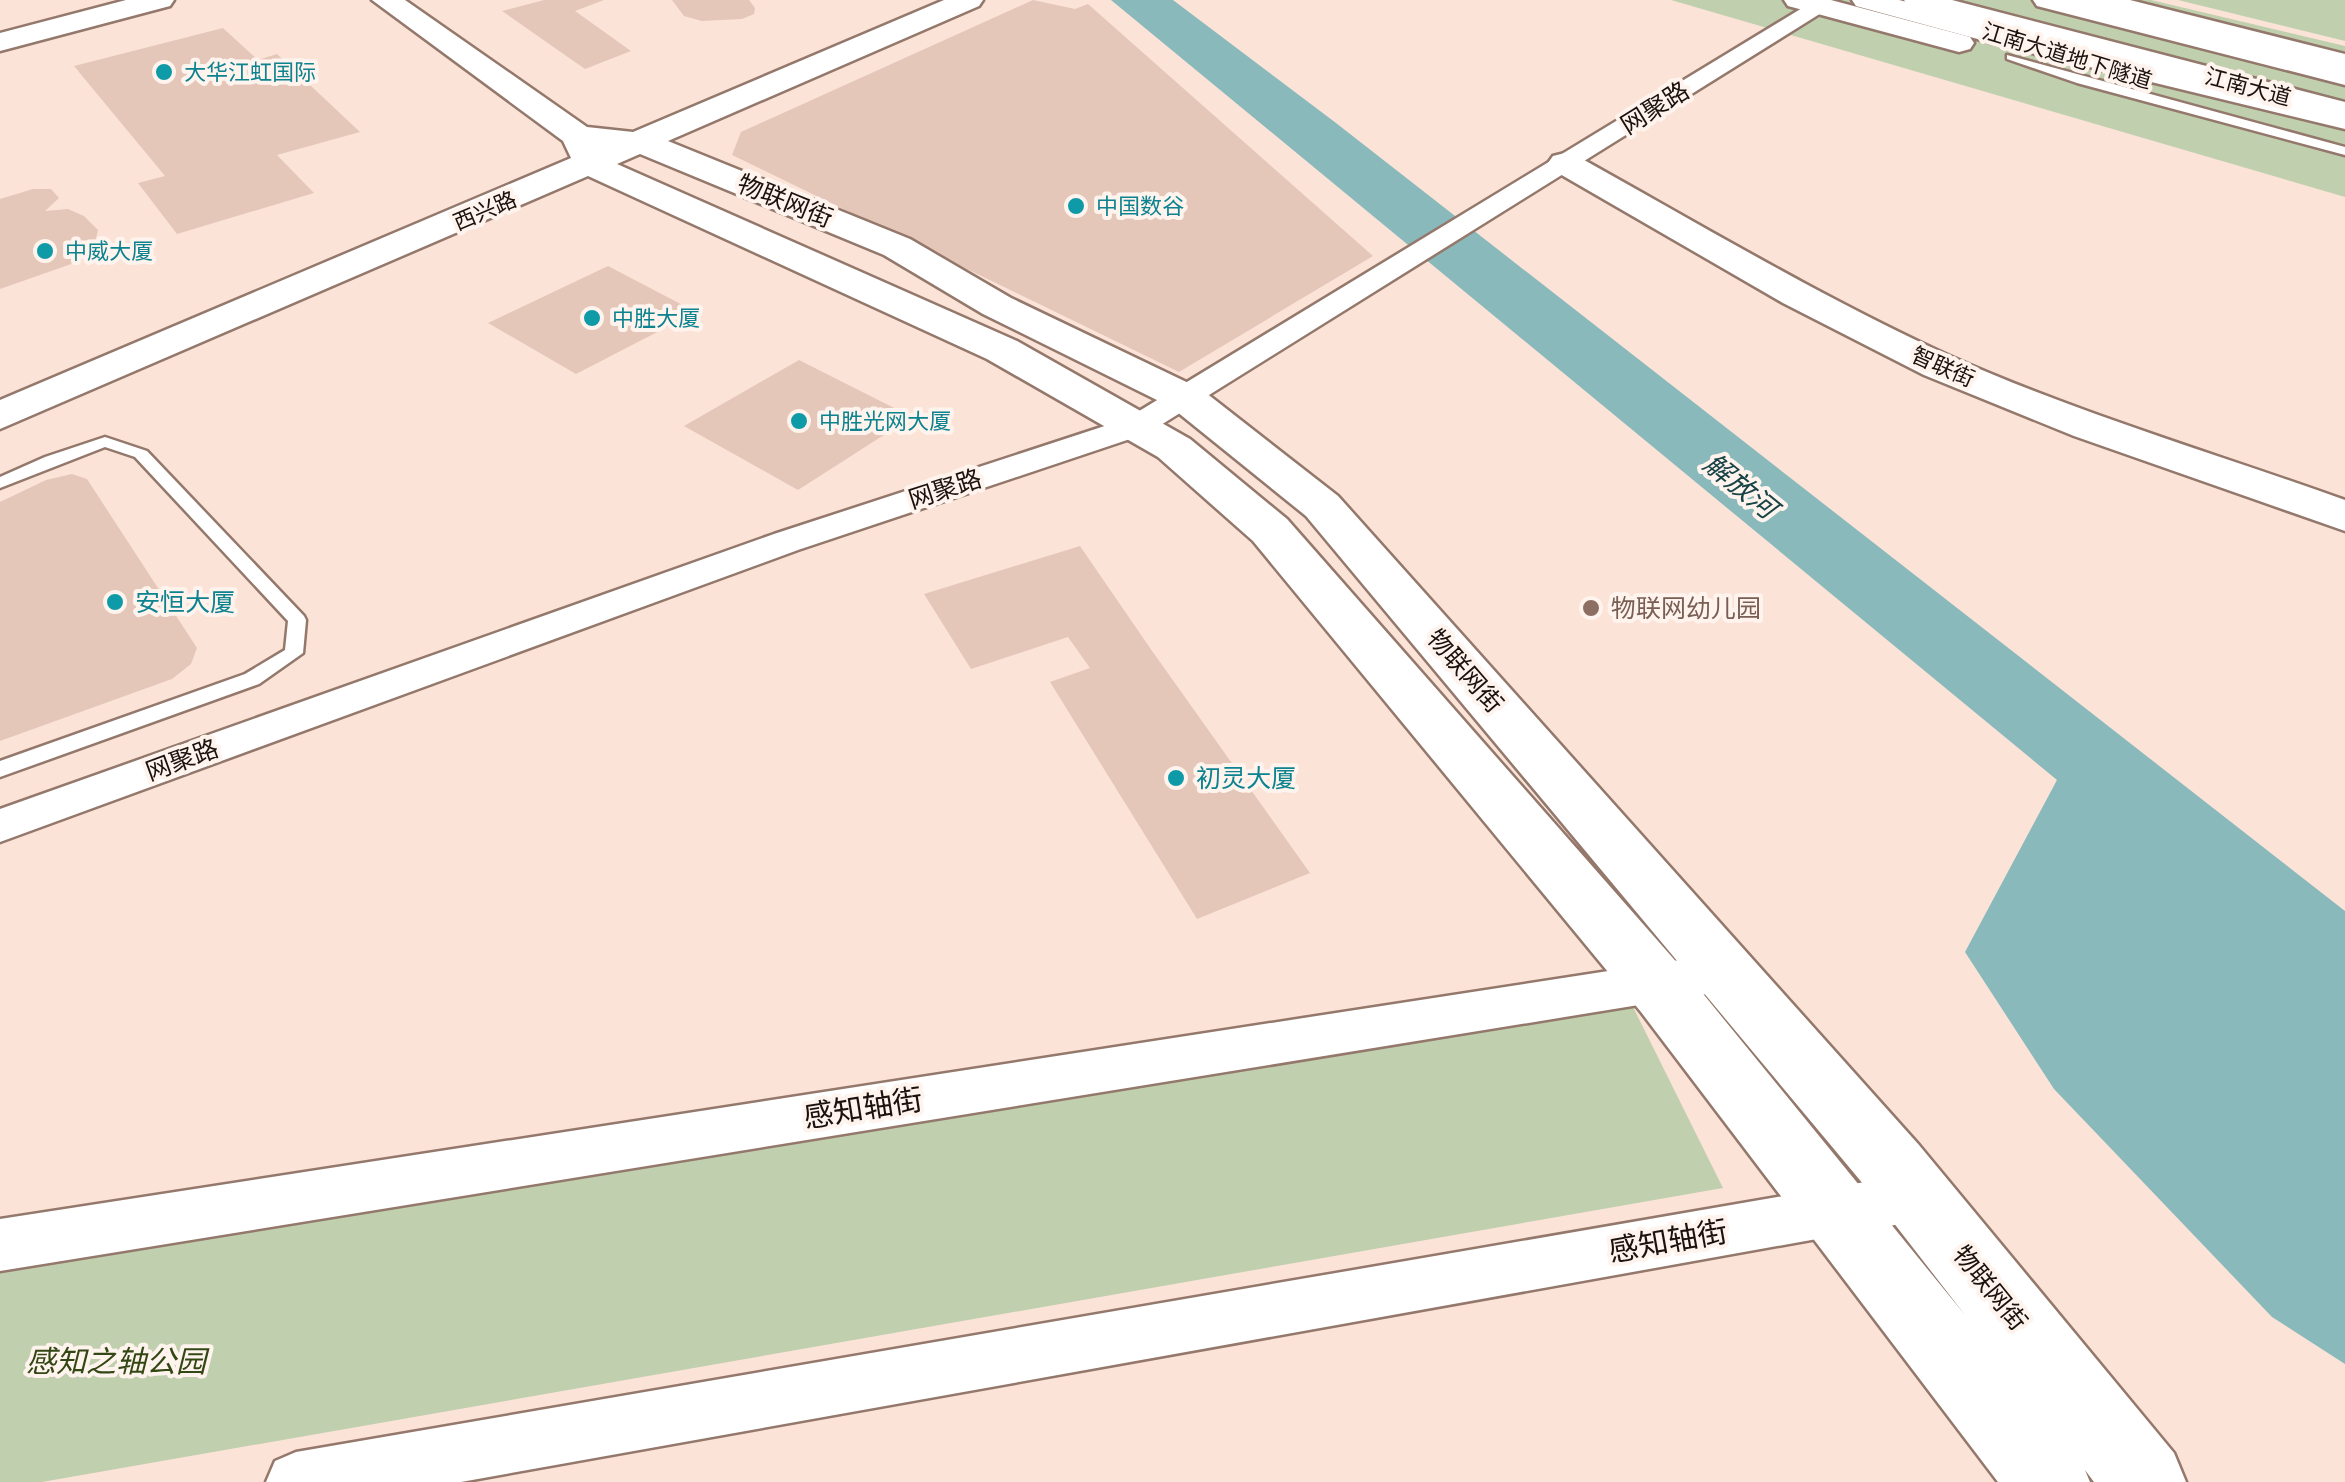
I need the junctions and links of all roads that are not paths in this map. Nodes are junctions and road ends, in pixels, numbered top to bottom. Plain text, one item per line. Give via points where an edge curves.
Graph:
1 (160, 0) edge
2 (386, 0) edge
3 (908, 0) edge
4 (968, 0) edge
5 (1866, 0) edge
6 (1918, 0) edge
7 (2022, 0) edge
8 (2047, 0) edge
9 (2095, 0) edge
10 (1809, 3) edge
11 (1980, 15) edge
12 (0, 42) edge
13 (2012, 57) junction
14 (2340, 65) edge
15 (2345, 91) edge
16 (2209, 99) junction
17 (2345, 115) edge
18 (2345, 136) edge
19 (643, 143) junction
20 (584, 151) junction
21 (2345, 151) edge
22 (1565, 163) junction
23 (0, 379) edge
24 (1186, 398) junction
25 (0, 416) edge
26 (1137, 426) junction
27 (0, 483) edge
28 (2345, 516) edge
29 (0, 770) edge
30 (0, 826) edge
31 (1725, 972) junction
32 (1655, 982) junction
33 (1917, 1197) junction
34 (1839, 1211) junction
35 (0, 1245) edge
36 (296, 1482) edge
37 (2049, 1482) edge
38 (2145, 1482) edge

1 - 12 main road
2 - 20 main road, 物联网街
3 - 20 main road, 西兴路
4 - 19 main road
5 - 11 main road, 江南大道地下隧道
6 - 17 main road, 江南大道
7 - 15 main road via 2300,71
8 - 14 main road
9 - 14 main road
10 - 13 main road
10 - 22 street, 网聚路
11 - 15 main road, 江南大道
11 - 16 main road, 江南大道地下隧道
11 - 17 main road
13 - 16 main road
13 - 21 lane
16 - 18 main road
19 - 20 main road, 物联网街
19 - 24 main road, 物联网街 via 897,246 997,306
20 - 23 main road, 西兴路
20 - 25 main road, 西兴路
20 - 26 main road, 物联网街 via 1002,350
22 - 24 street, 网聚路
22 - 28 main road, 智联街 via 1938,366
24 - 26 street, 网聚路
24 - 31 main road, 物联网街 via 1322,506
26 - 30 street, 网聚路 via 786,542
26 - 32 main road, 物联网街 via 1174,448 1270,530
27 - 29 lane via 105,442 141,454 297,620 294,653 252,679
31 - 32 street, 感知轴街
31 - 33 main road, 物联网街
32 - 34 main road, 物联网街
32 - 35 street, 感知轴街
33 - 34 street, 感知轴街
33 - 38 main road, 物联网街
34 - 36 street, 感知轴街
34 - 37 main road, 物联网街

